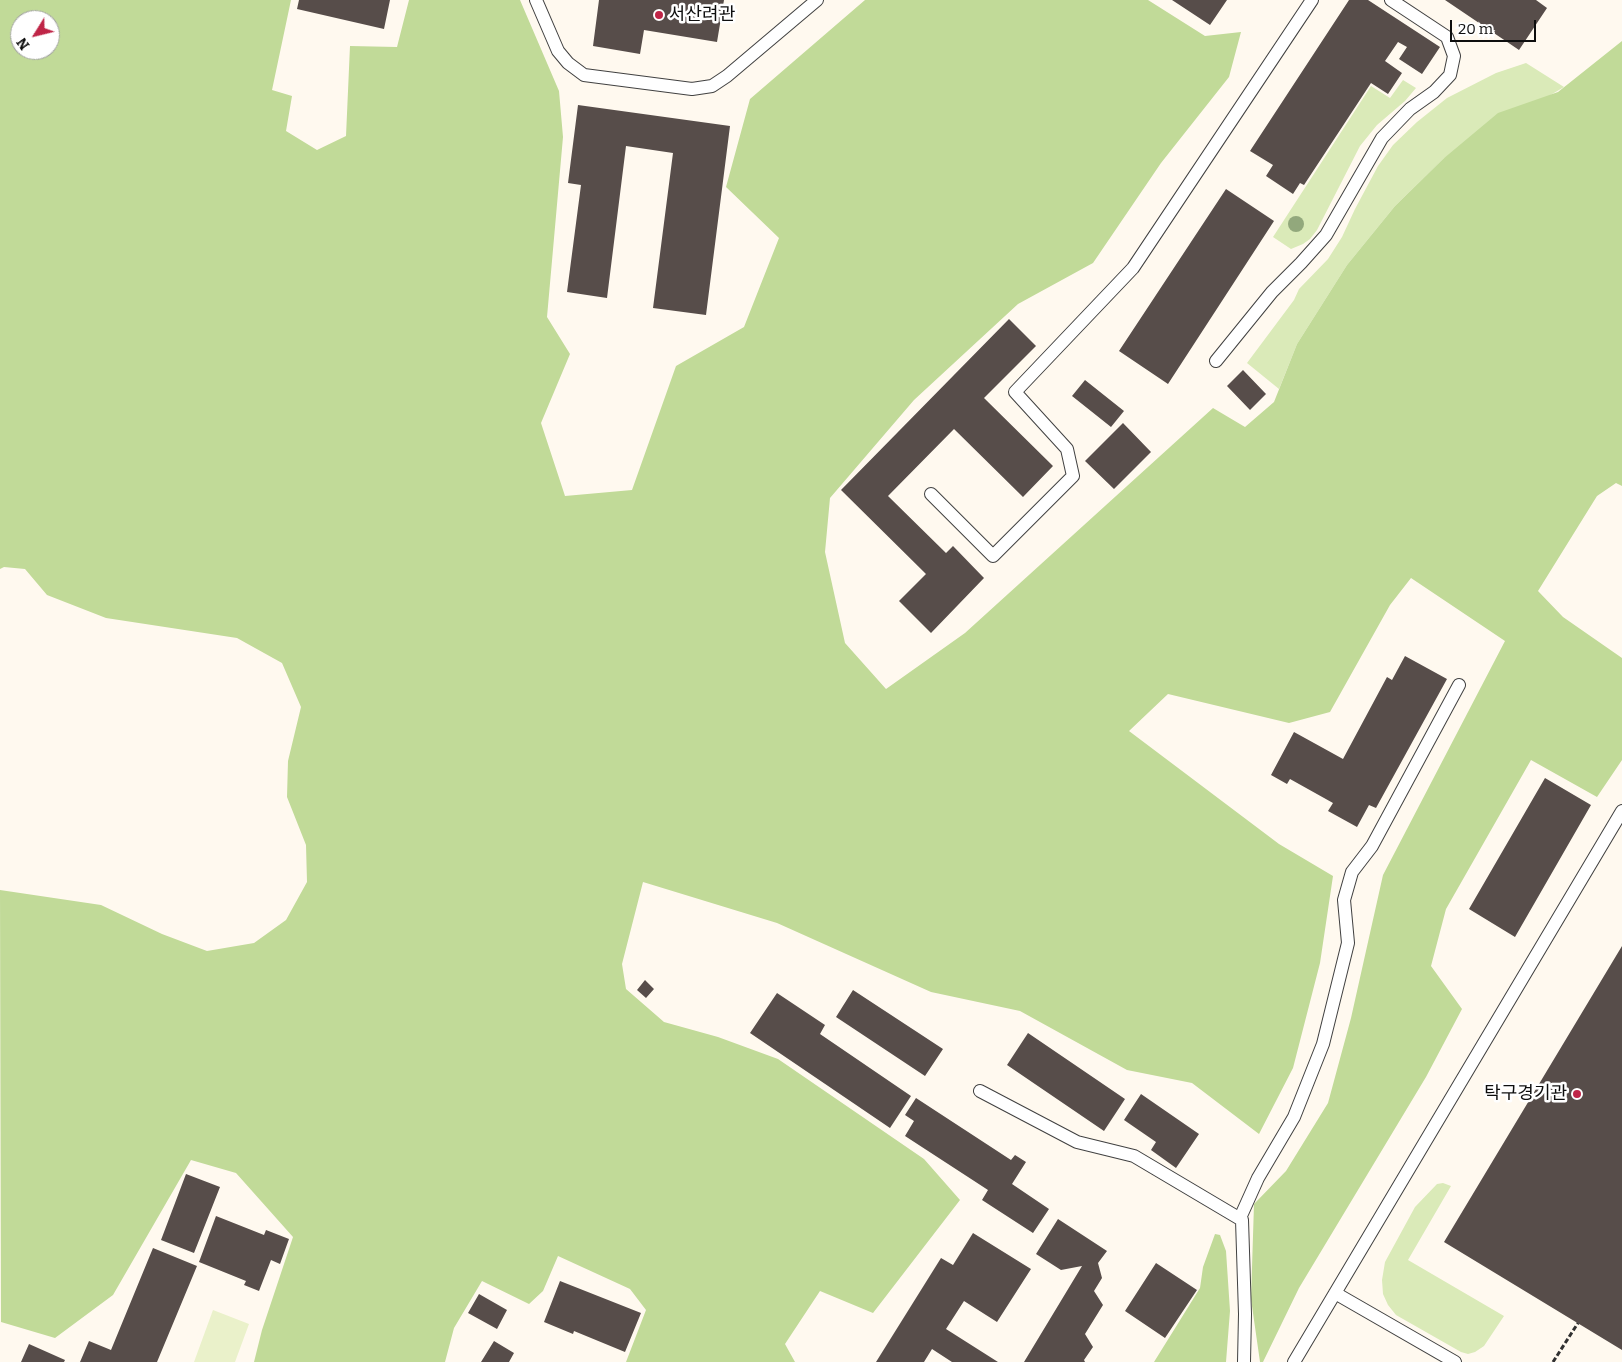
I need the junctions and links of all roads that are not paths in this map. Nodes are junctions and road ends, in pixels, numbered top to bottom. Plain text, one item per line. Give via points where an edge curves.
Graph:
1 (536, 0) edge
2 (817, 0) edge
3 (1312, 0) edge
4 (1391, 0) edge
5 (1216, 361) dead end
6 (931, 494) dead end
7 (1459, 685) dead end
8 (1622, 811) edge
9 (980, 1091) dead end
10 (1240, 1218) junction
11 (1335, 1294) junction
12 (1244, 1362) edge
13 (1294, 1362) edge
14 (1455, 1362) edge

1 - 2 lane via 558,51 584,75 692,89 712,86 727,76
3 - 6 lane via 1133,268 1015,392 1067,449 1073,476 993,556
4 - 5 lane via 1447,37 1454,56 1450,75 1382,138 1326,235 1272,292
7 - 10 lane via 1372,846 1352,872 1344,900 1348,943 1323,1044 1294,1117 1258,1178
8 - 11 lane
9 - 10 lane via 1077,1142 1134,1156
10 - 12 lane
11 - 13 lane
11 - 14 lane

